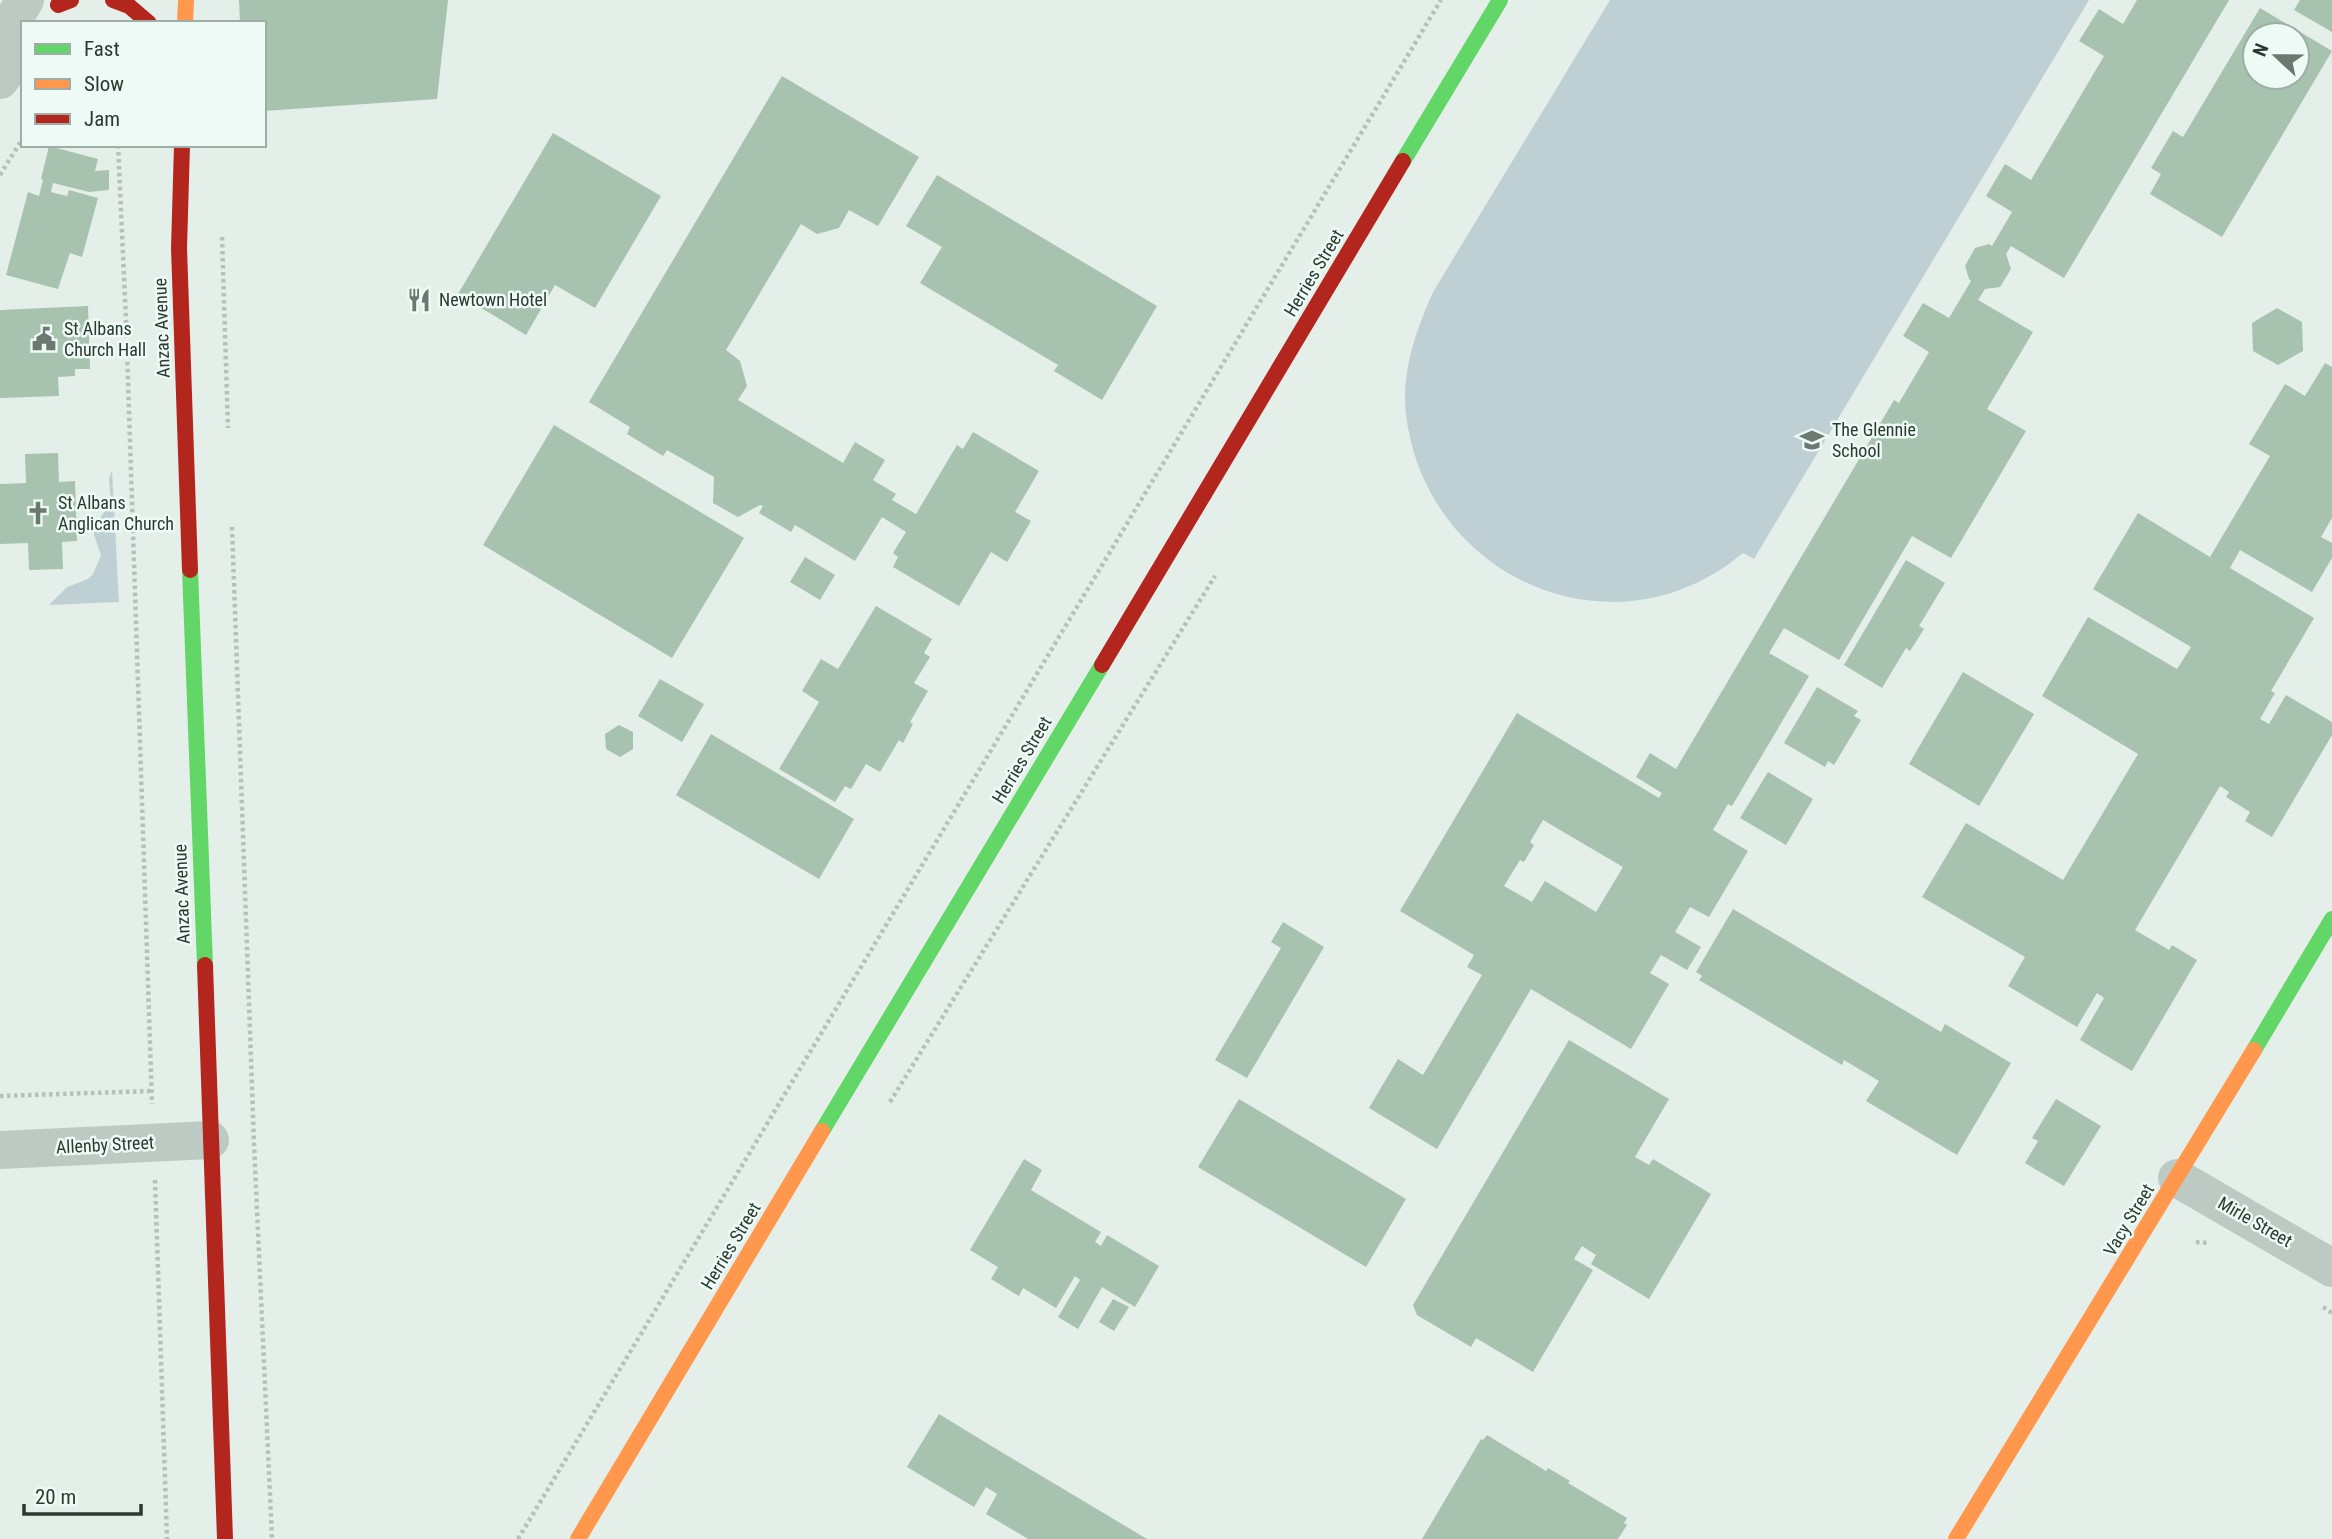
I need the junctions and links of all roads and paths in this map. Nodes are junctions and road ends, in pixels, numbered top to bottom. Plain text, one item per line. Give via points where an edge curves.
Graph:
1 (113, 0) edge
2 (186, 0) edge
3 (1441, 0) edge
4 (1500, 0) edge
5 (52, 6) edge
6 (153, 19) edge
7 (30, 21) edge
8 (185, 21) edge
9 (21, 27) edge
10 (0, 42) edge
11 (21, 53) edge
12 (0, 79) edge
13 (21, 141) edge
14 (118, 147) edge
15 (169, 147) edge
16 (182, 147) edge
17 (0, 175) edge
18 (222, 228) dead end
19 (179, 248) junction
20 (228, 436) dead end
21 (231, 516) dead end
22 (1215, 576) dead end
23 (2332, 919) edge
24 (152, 1091) junction
25 (0, 1096) edge
26 (888, 1104) dead end
27 (210, 1140) junction
28 (153, 1143) junction
29 (0, 1150) edge
30 (2177, 1178) junction
31 (2332, 1268) edge
32 (167, 1539) edge
33 (225, 1539) edge
34 (272, 1539) edge
35 (518, 1539) edge
36 (578, 1539) edge
37 (1956, 1539) edge

1 - 6 street
2 - 8 street
3 - 35 path
4 - 36 street, Herries Street
5 - 7 street
9 - 10 street
11 - 12 street
13 - 17 path
14 - 24 path
15 - 19 street, Anzac Avenue
16 - 19 street, Anzac Avenue
18 - 20 path
19 - 27 street, Anzac Avenue
21 - 34 path
22 - 26 path
23 - 30 street, Vacy Street
24 - 25 path
24 - 28 path
27 - 28 street, Allenby Street
27 - 33 street, Anzac Avenue
28 - 29 street, Allenby Street
28 - 32 path
30 - 31 street, Mirle Street
30 - 37 street, Vacy Street

